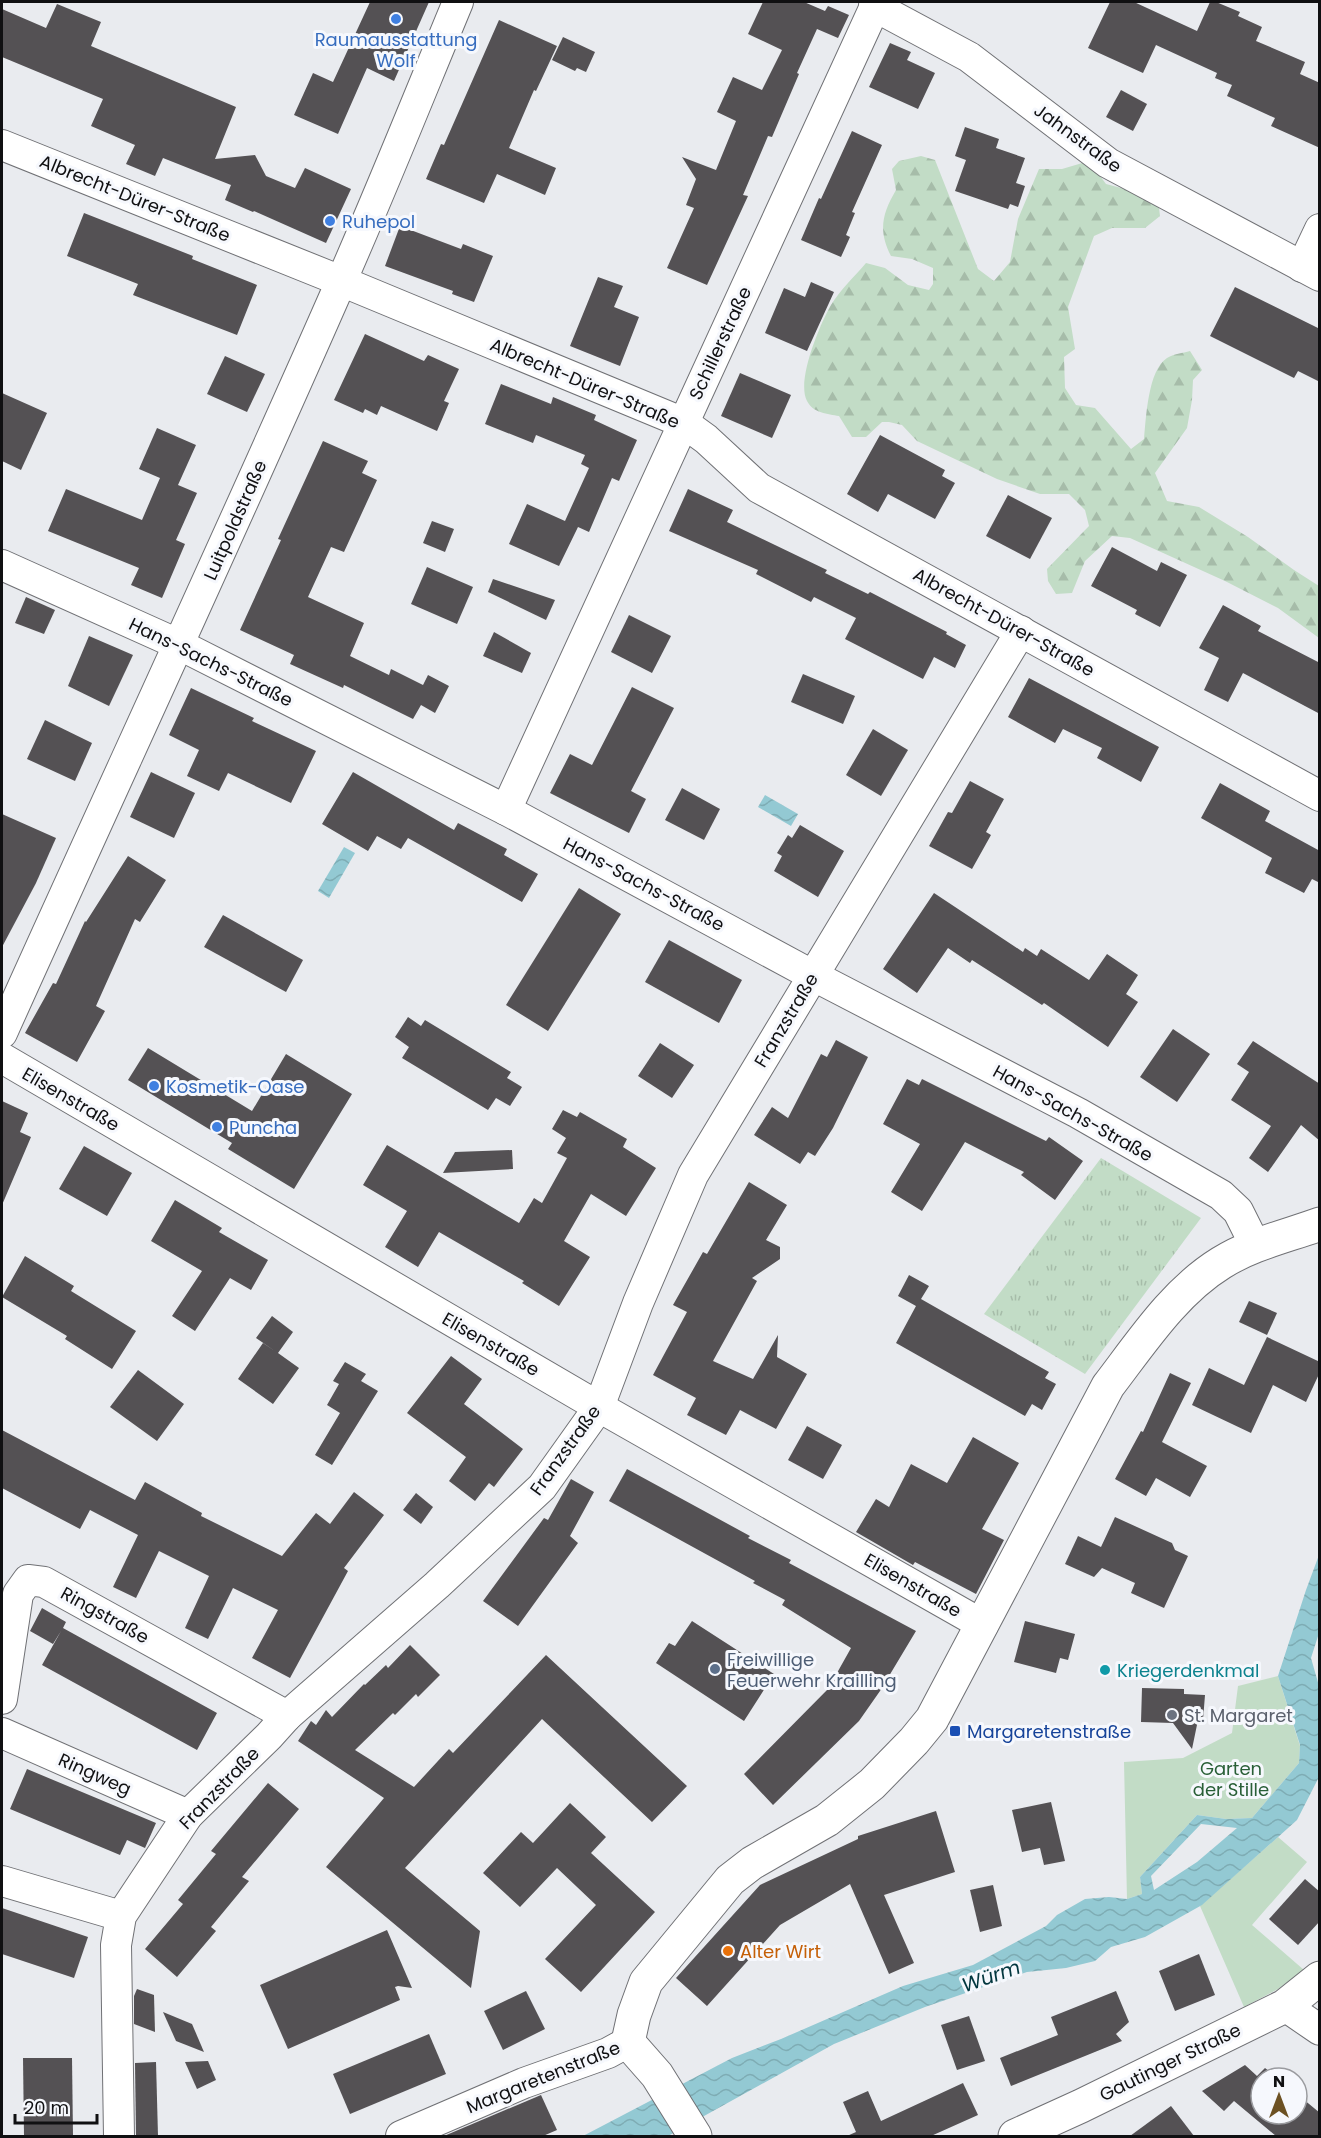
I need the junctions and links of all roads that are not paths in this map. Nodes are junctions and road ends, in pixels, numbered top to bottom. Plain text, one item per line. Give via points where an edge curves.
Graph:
1 (458, 2) edge
2 (875, 4) edge
3 (2, 145) edge
4 (1320, 230) edge
5 (1311, 272) edge
6 (341, 281) junction
7 (684, 423) junction
8 (2, 565) edge
9 (1021, 631) junction
10 (180, 645) junction
11 (1320, 796) edge
12 (506, 810) junction
13 (812, 975) junction
14 (2, 1034) edge
15 (2, 1058) edge
16 (1320, 1224) edge
17 (1255, 1245) junction
18 (599, 1407) junction
19 (983, 1625) junction
20 (2, 1699) edge
21 (287, 1716) junction
22 (2, 1733) edge
23 (188, 1815) junction
24 (2, 1881) edge
25 (121, 1916) junction
26 (1320, 1978) edge
27 (1285, 2006) junction
28 (1320, 2030) edge
29 (628, 2042) junction
30 (119, 2136) edge
31 (401, 2136) edge
32 (695, 2136) edge
33 (1015, 2136) edge

1 - 6 street, Luitpoldstraße
2 - 5 street, Jahnstraße via 969,57 1108,164
2 - 7 street, Schillerstraße
3 - 6 street, Albrecht-Dürer-Straße
4 - 5 street
6 - 7 street, Albrecht-Dürer-Straße
6 - 10 street, Luitpoldstraße
7 - 9 street, Albrecht-Dürer-Straße via 759,488
7 - 12 street, Schillerstraße
8 - 10 street, Hans-Sachs-Straße
9 - 11 street, Albrecht-Dürer-Straße
9 - 13 street, Franzstraße
10 - 12 street, Hans-Sachs-Straße
10 - 14 street, Luitpoldstraße
12 - 13 street, Hans-Sachs-Straße
13 - 17 street, Hans-Sachs-Straße via 1078,1113 1221,1196 1238,1211
13 - 18 street, Franzstraße via 693,1175
15 - 18 street, Elisenstraße
16 - 17 street, Margaretenstraße
17 - 19 street, Margaretenstraße via 1220,1263 1180,1296 1108,1386
18 - 19 street, Elisenstraße
18 - 21 street, Franzstraße via 542,1487
19 - 29 street, Margaretenstraße via 932,1719 872,1784 827,1820 730,1880 646,1982
20 - 21 street, Ringstraße via 18,1594 28,1580 44,1581
21 - 23 street, Franzstraße
22 - 23 street, Ringweg
23 - 25 street, Franzstraße
24 - 25 street
25 - 30 street, Franzstraße via 116,1945
26 - 27 street, Gautinger Straße
27 - 28 street
27 - 33 street, Gautinger Straße
29 - 31 street, Margaretenstraße
29 - 32 street via 657,2075

